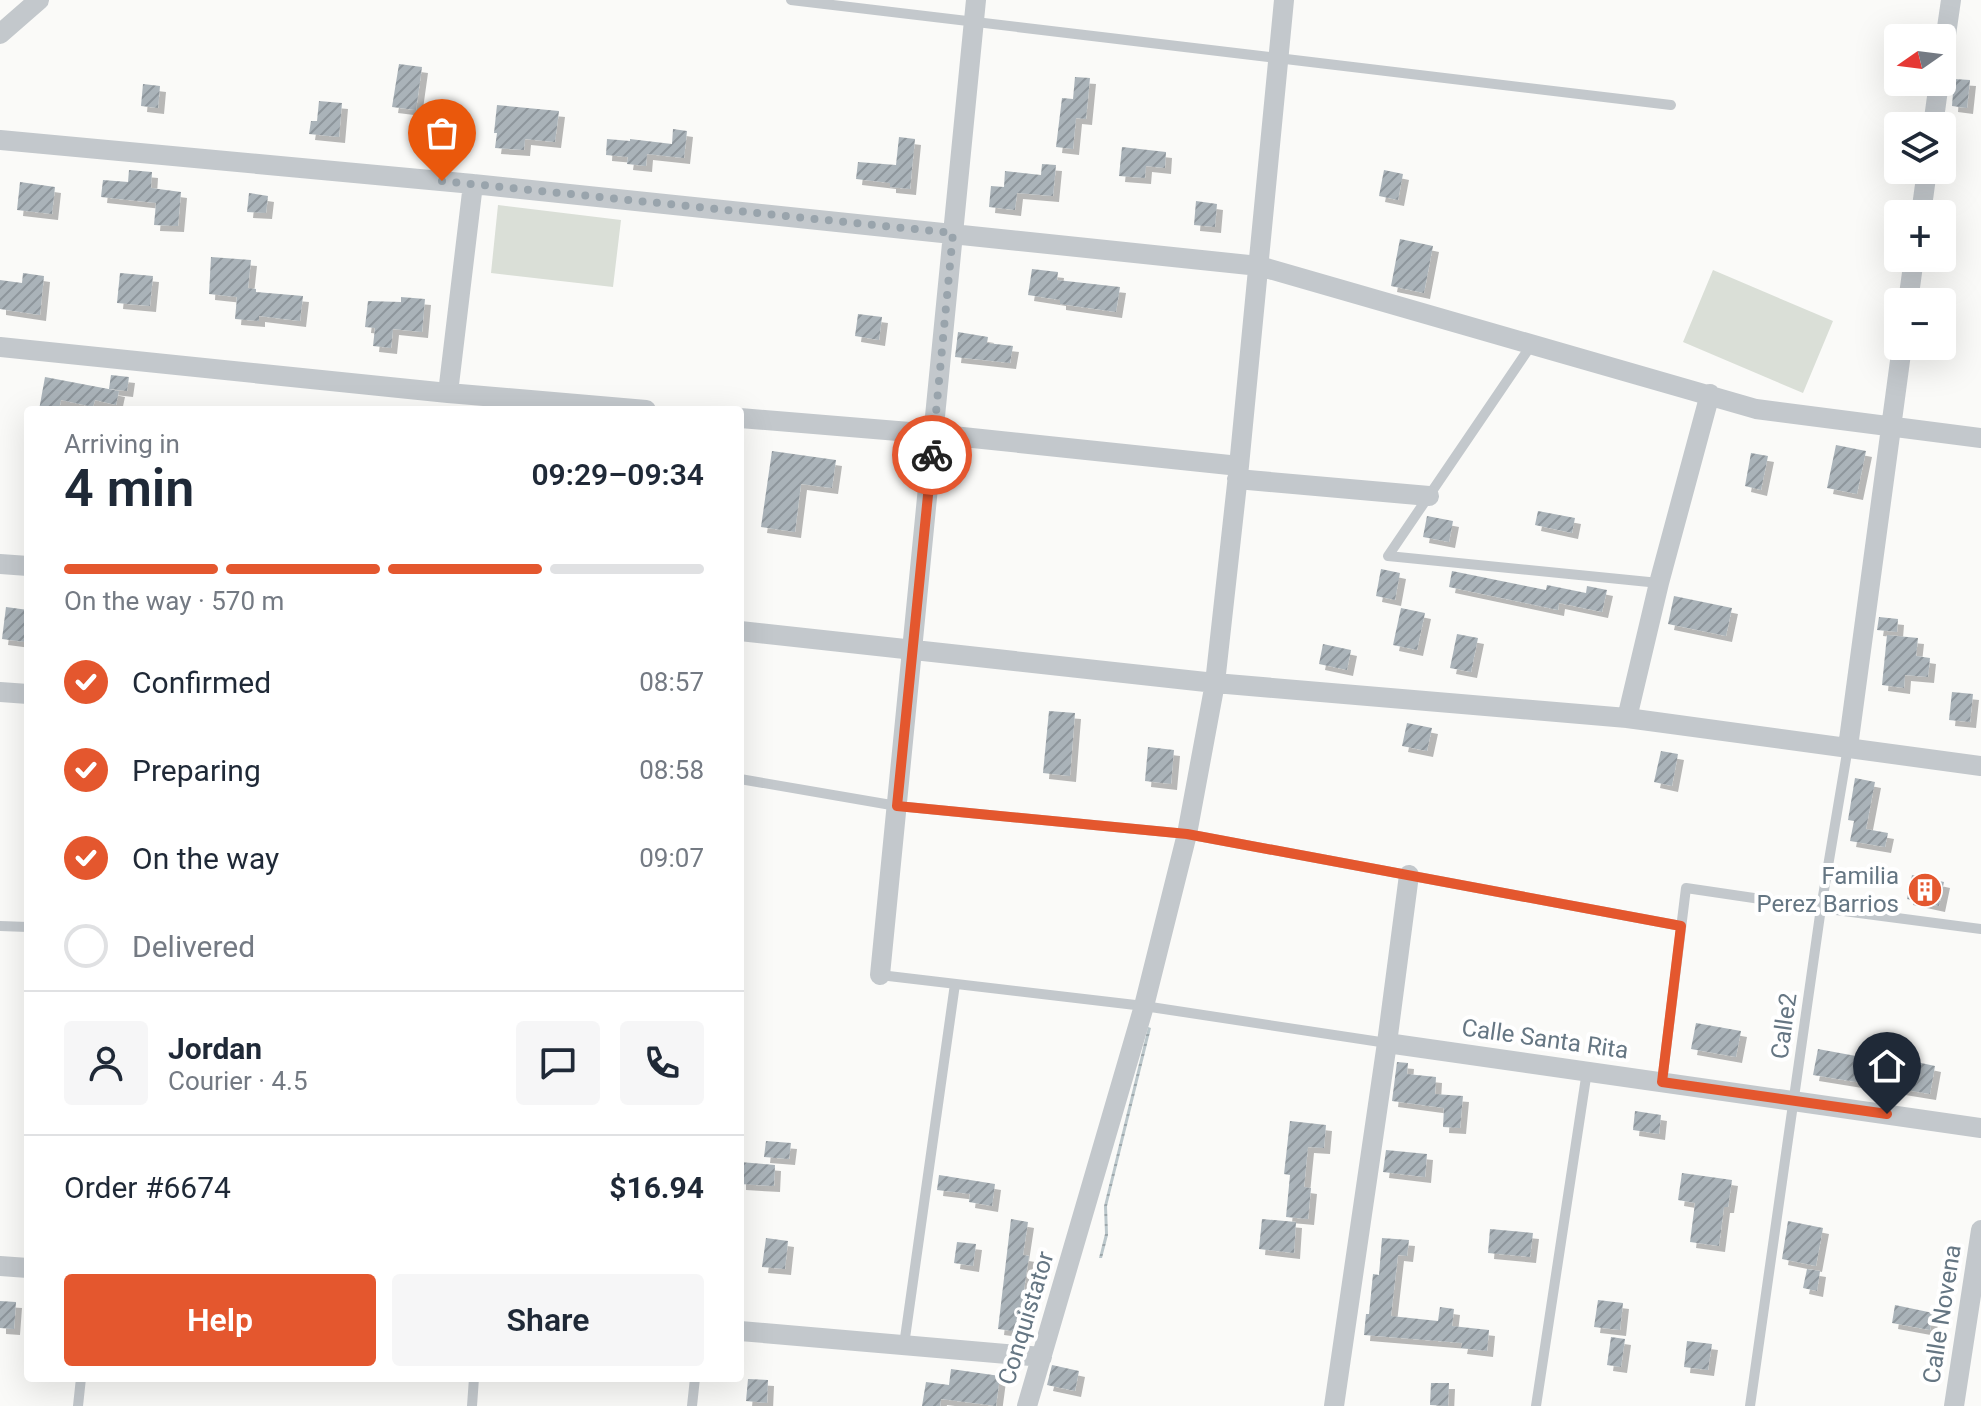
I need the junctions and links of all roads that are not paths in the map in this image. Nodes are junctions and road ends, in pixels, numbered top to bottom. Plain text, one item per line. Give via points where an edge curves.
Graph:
1 (39, 0) edge
2 (791, 0) edge
3 (976, 0) edge
4 (1284, 0) edge
5 (1951, 0) edge
6 (974, 22) junction
7 (1948, 24) edge
8 (0, 34) edge
9 (1278, 59) junction
10 (1671, 105) dead end
11 (0, 140) edge
12 (473, 184) junction
13 (953, 233) junction
14 (1259, 266) junction
15 (1532, 344) junction
16 (0, 347) edge
17 (1900, 360) edge
18 (1710, 394) junction
19 (441, 399) edge
20 (571, 406) edge
21 (744, 418) edge
22 (1891, 426) junction
23 (934, 434) junction
24 (1981, 438) edge
25 (1238, 472) junction
26 (1429, 496) junction
27 (0, 564) edge
28 (24, 566) edge
29 (1659, 583) junction
30 (744, 631) edge
31 (912, 650) junction
32 (1215, 683) junction
33 (0, 692) edge
34 (24, 694) edge
35 (1627, 718) junction
36 (1848, 747) junction
37 (1981, 766) edge
38 (744, 780) edge
39 (897, 806) junction
40 (1187, 834) junction
41 (1409, 875) junction
42 (1821, 908) junction
43 (0, 926) edge
44 (1681, 926) junction
45 (24, 927) edge
46 (1981, 929) edge
47 (880, 975) joint
48 (955, 984) junction
49 (1144, 1006) junction
50 (1387, 1043) junction
51 (1587, 1071) junction
52 (1662, 1082) junction
53 (1794, 1100) junction
54 (1981, 1128) edge
55 (1981, 1230) edge
56 (0, 1266) edge
57 (24, 1268) edge
58 (744, 1331) edge
59 (904, 1345) junction
60 (1042, 1357) junction
61 (81, 1382) edge
62 (474, 1382) edge
63 (695, 1382) edge
64 (78, 1406) edge
65 (472, 1406) edge
66 (692, 1406) edge
67 (1027, 1406) edge
68 (1334, 1406) edge
69 (1536, 1406) edge
70 (1750, 1406) edge
71 (1954, 1406) edge

1 - 8 street
2 - 6 lane
3 - 6 street
4 - 9 street, Conquistator
5 - 7 street
6 - 9 lane
6 - 13 street
9 - 10 lane
9 - 14 street, Conquistator
11 - 12 street
12 - 13 street
12 - 19 street
13 - 14 street
13 - 23 street
14 - 15 street
14 - 25 street, Conquistator
15 - 18 street
15 - 26 lane
16 - 19 street
17 - 22 street
18 - 22 street via 1756,409
18 - 29 street
19 - 20 street
21 - 23 street
22 - 24 street
22 - 36 street
23 - 25 street
23 - 31 street
25 - 26 street
25 - 32 street, Conquistator
26 - 29 lane via 1388,556
27 - 28 street
29 - 35 street
30 - 31 street
31 - 32 street
31 - 39 street
32 - 35 street
32 - 40 street, Conquistator
33 - 34 street
35 - 36 street
36 - 37 street
36 - 42 lane, Calle2
38 - 39 lane
39 - 40 lane
39 - 47 street
40 - 41 lane
40 - 49 street, Conquistator
41 - 44 lane
41 - 50 street
42 - 44 lane via 1686,888
42 - 46 lane
42 - 53 lane, Calle2
43 - 45 lane
44 - 52 lane
47 - 48 lane
48 - 49 lane
48 - 59 lane
49 - 50 lane
49 - 60 street, Conquistator
50 - 51 street, Calle Santa Rita
50 - 68 street
51 - 52 street, Calle Santa Rita
51 - 69 lane
52 - 53 street, Calle Santa Rita
53 - 54 street, Calle Santa Rita
53 - 70 lane, Calle2
55 - 71 street, Calle Novena
56 - 57 street
58 - 59 street
59 - 60 street
60 - 67 street, Conquistator
61 - 64 lane
62 - 65 lane
63 - 66 lane

